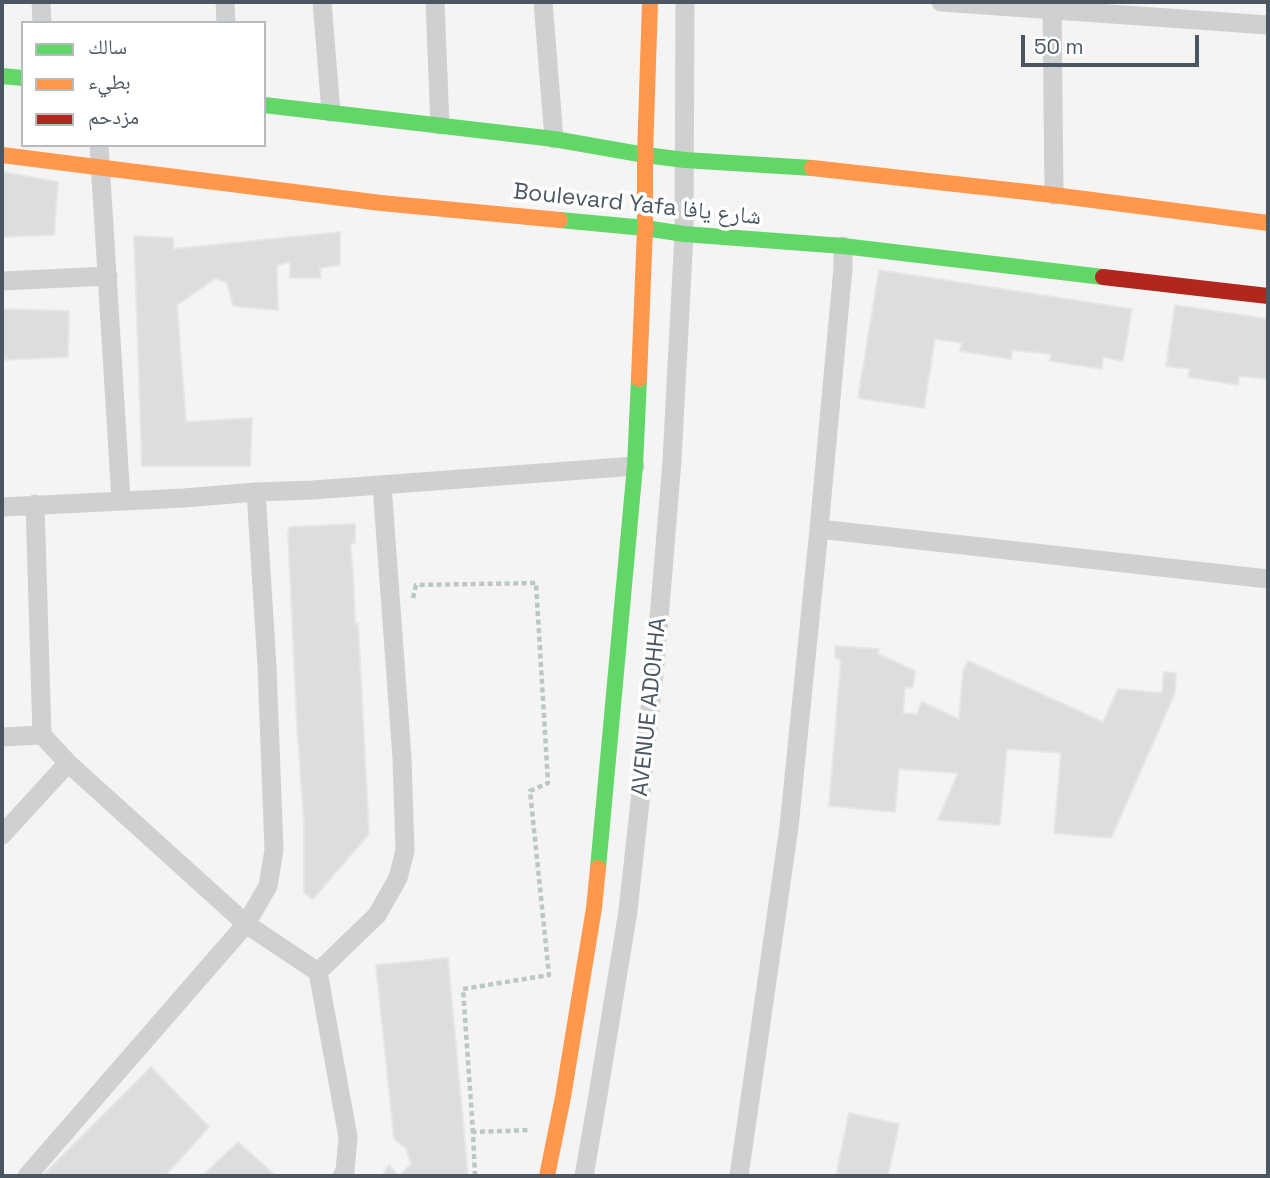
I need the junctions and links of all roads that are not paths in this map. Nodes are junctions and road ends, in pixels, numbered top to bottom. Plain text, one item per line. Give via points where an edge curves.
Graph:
1 (41, 2) edge
2 (225, 2) edge
3 (322, 2) edge
4 (435, 2) edge
5 (543, 2) edge
6 (650, 2) edge
7 (685, 2) edge
8 (941, 2) edge
9 (1052, 6) edge
10 (42, 21) edge
11 (226, 21) edge
12 (1268, 25) edge
13 (2, 76) edge
14 (21, 78) edge
15 (266, 105) edge
16 (331, 112) junction
17 (440, 125) junction
18 (554, 139) junction
19 (99, 147) edge
20 (2, 155) edge
21 (645, 155) junction
22 (685, 160) junction
23 (102, 167) junction
24 (1054, 195) junction
25 (1268, 223) edge
26 (645, 228) junction
27 (684, 234) junction
28 (844, 246) junction
29 (108, 276) junction
30 (2, 281) edge
31 (1268, 296) edge
32 (635, 466) junction
33 (382, 485) junction
34 (256, 492) junction
35 (121, 500) junction
36 (35, 504) junction
37 (2, 507) edge
38 (819, 529) junction
39 (1268, 579) edge
40 (42, 735) junction
41 (2, 737) edge
42 (68, 763) junction
43 (2, 835) edge
44 (247, 924) junction
45 (318, 972) junction
46 (27, 1176) edge
47 (342, 1176) edge
48 (547, 1176) edge
49 (584, 1176) edge
50 (739, 1176) edge

1 - 10 street
2 - 11 street
3 - 16 street
4 - 17 street
5 - 18 street
6 - 21 street
7 - 22 street, AVENUE ADOHHA
8 - 9 street
9 - 12 street
9 - 24 street
13 - 14 street
15 - 16 street
16 - 17 street
17 - 18 street
18 - 21 street
19 - 23 street
20 - 23 street, Boulevard Yafa شارع يافا
21 - 22 street
21 - 26 street
22 - 24 street via 811,168
22 - 27 street, AVENUE ADOHHA
23 - 26 street, Boulevard Yafa شارع يافا via 381,203
23 - 29 street
24 - 25 street
26 - 27 street, Boulevard Yafa شارع يافا
26 - 32 street
27 - 28 street, Boulevard Yafa شارع يافا
27 - 49 street, AVENUE ADOHHA via 656,655 628,911
28 - 31 street, Boulevard Yafa شارع يافا
28 - 38 street
29 - 30 street
29 - 35 street
32 - 33 street
32 - 48 street via 594,908
33 - 34 street
33 - 45 street via 405,851 398,878 377,915
34 - 35 street
34 - 44 street via 274,850 268,886
35 - 36 street
36 - 37 street
36 - 40 street
38 - 39 street
38 - 50 street via 789,827
40 - 41 street
40 - 42 street
42 - 43 street
42 - 44 street
44 - 45 street
44 - 46 street
45 - 47 street via 348,1137

